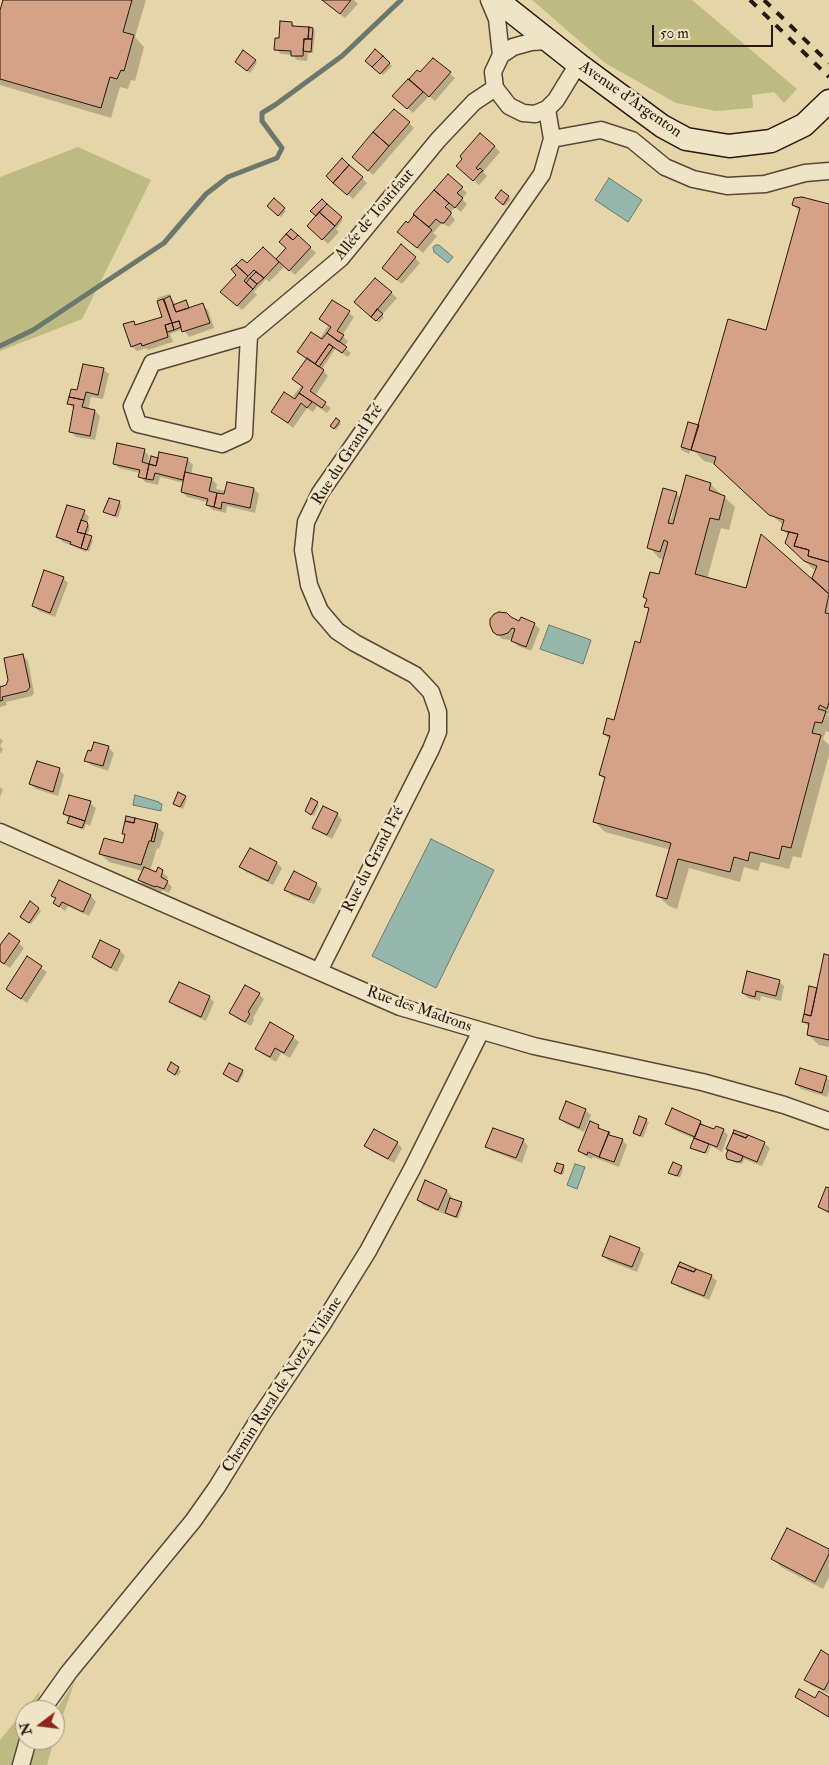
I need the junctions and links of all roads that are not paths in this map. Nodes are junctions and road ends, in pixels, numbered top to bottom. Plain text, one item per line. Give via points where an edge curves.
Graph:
1 (489, 0) edge
2 (497, 0) edge
3 (549, 41) junction
4 (501, 55) junction
5 (578, 64) junction
6 (495, 88) junction
7 (829, 101) edge
8 (547, 109) junction
9 (552, 139) junction
10 (829, 170) edge
11 (249, 335) junction
12 (0, 832) edge
13 (319, 971) junction
14 (481, 1031) junction
15 (829, 1121) edge
16 (49, 1700) edge
17 (25, 1750) edge
18 (21, 1765) edge

1 - 4 street via 497,19
2 - 3 main road, Avenue d'Argenton
3 - 4 street via 513,47
3 - 5 main road, Avenue d'Argenton
4 - 6 street via 493,72
5 - 7 main road, Avenue d'Argenton via 686,140 729,146 771,141 804,124
5 - 8 street
6 - 8 street via 508,106 523,113 536,114
6 - 11 street, Allée de Toutifaut via 474,102 438,140 341,258
8 - 9 street, Rue du Grand Pré
9 - 10 street via 601,130 632,140 666,167 727,186 765,184
9 - 13 street, Rue du Grand Pré via 542,174 320,494 306,522 303,550 309,585 320,612 349,639 415,675 432,692 438,712 438,732 431,748
11 - 11 street, Allée de Toutifaut via 152,364 132,406 138,424 222,444 244,434
12 - 13 street, Rue des Madrons
13 - 14 street, Rue des Madrons via 400,1006
14 - 15 street, Rue des Madrons via 534,1046 702,1082 784,1104
14 - 16 street, Chemin Rural de Notz à Vilaine via 373,1243 327,1318 193,1521
17 - 18 street

